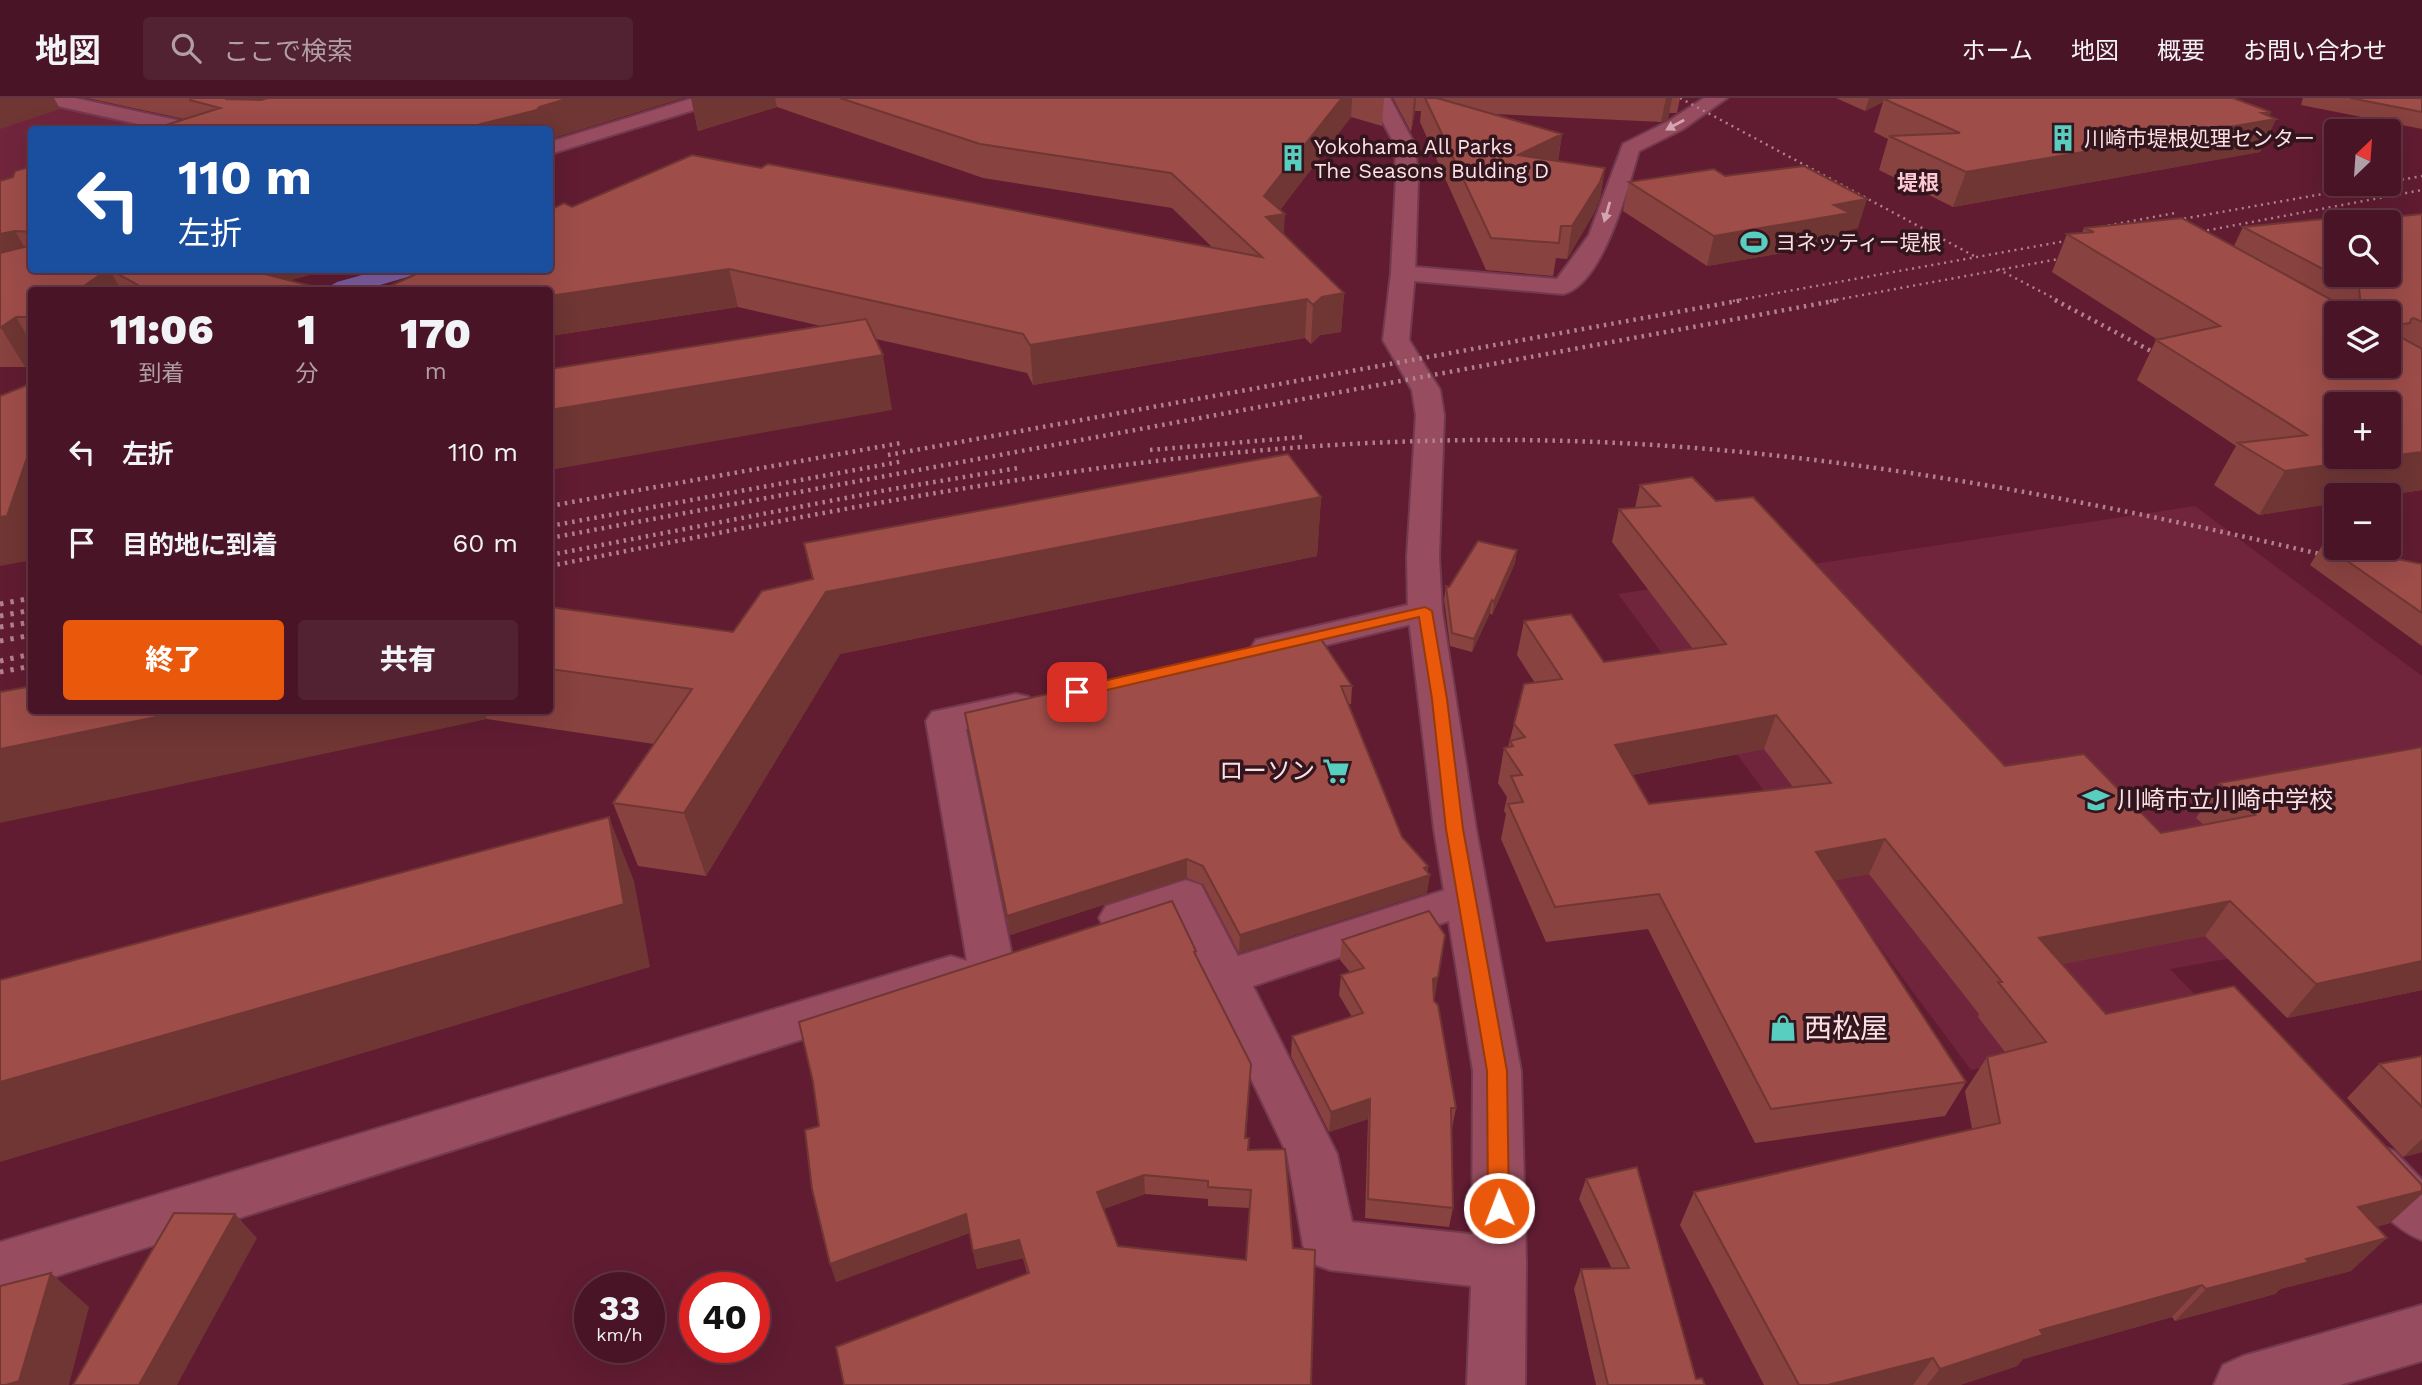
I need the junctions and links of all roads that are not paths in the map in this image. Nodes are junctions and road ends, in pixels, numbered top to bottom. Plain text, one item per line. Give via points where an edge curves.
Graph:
1 (48, 98) edge
2 (713, 98) edge
3 (1380, 98) edge
4 (1717, 98) edge
5 (177, 126) edge
6 (553, 147) edge
7 (1403, 273) junction
8 (1425, 611) junction
9 (1233, 656) edge
10 (1050, 698) edge
11 (1467, 899) junction
12 (1081, 931) edge
13 (1224, 978) junction
14 (2346, 1135) edge
15 (2422, 1216) edge
16 (1499, 1263) junction
17 (0, 1268) edge
18 (2422, 1333) edge
19 (1496, 1385) edge
20 (2244, 1385) edge

1 - 5 street
2 - 6 street
3 - 7 street via 1405,147
4 -> 7 street via 1630,148 1601,235 1563,287
7 - 8 street via 1396,340 1426,390 1430,415
8 - 9 street
8 - 11 street
10 - 17 street via 945,721 1009,955
11 - 13 street
11 - 16 street via 1497,1071
12 - 13 street via 1186,896
13 - 16 street via 1312,1154 1330,1245
14 - 15 street
16 - 19 street
18 - 20 street

